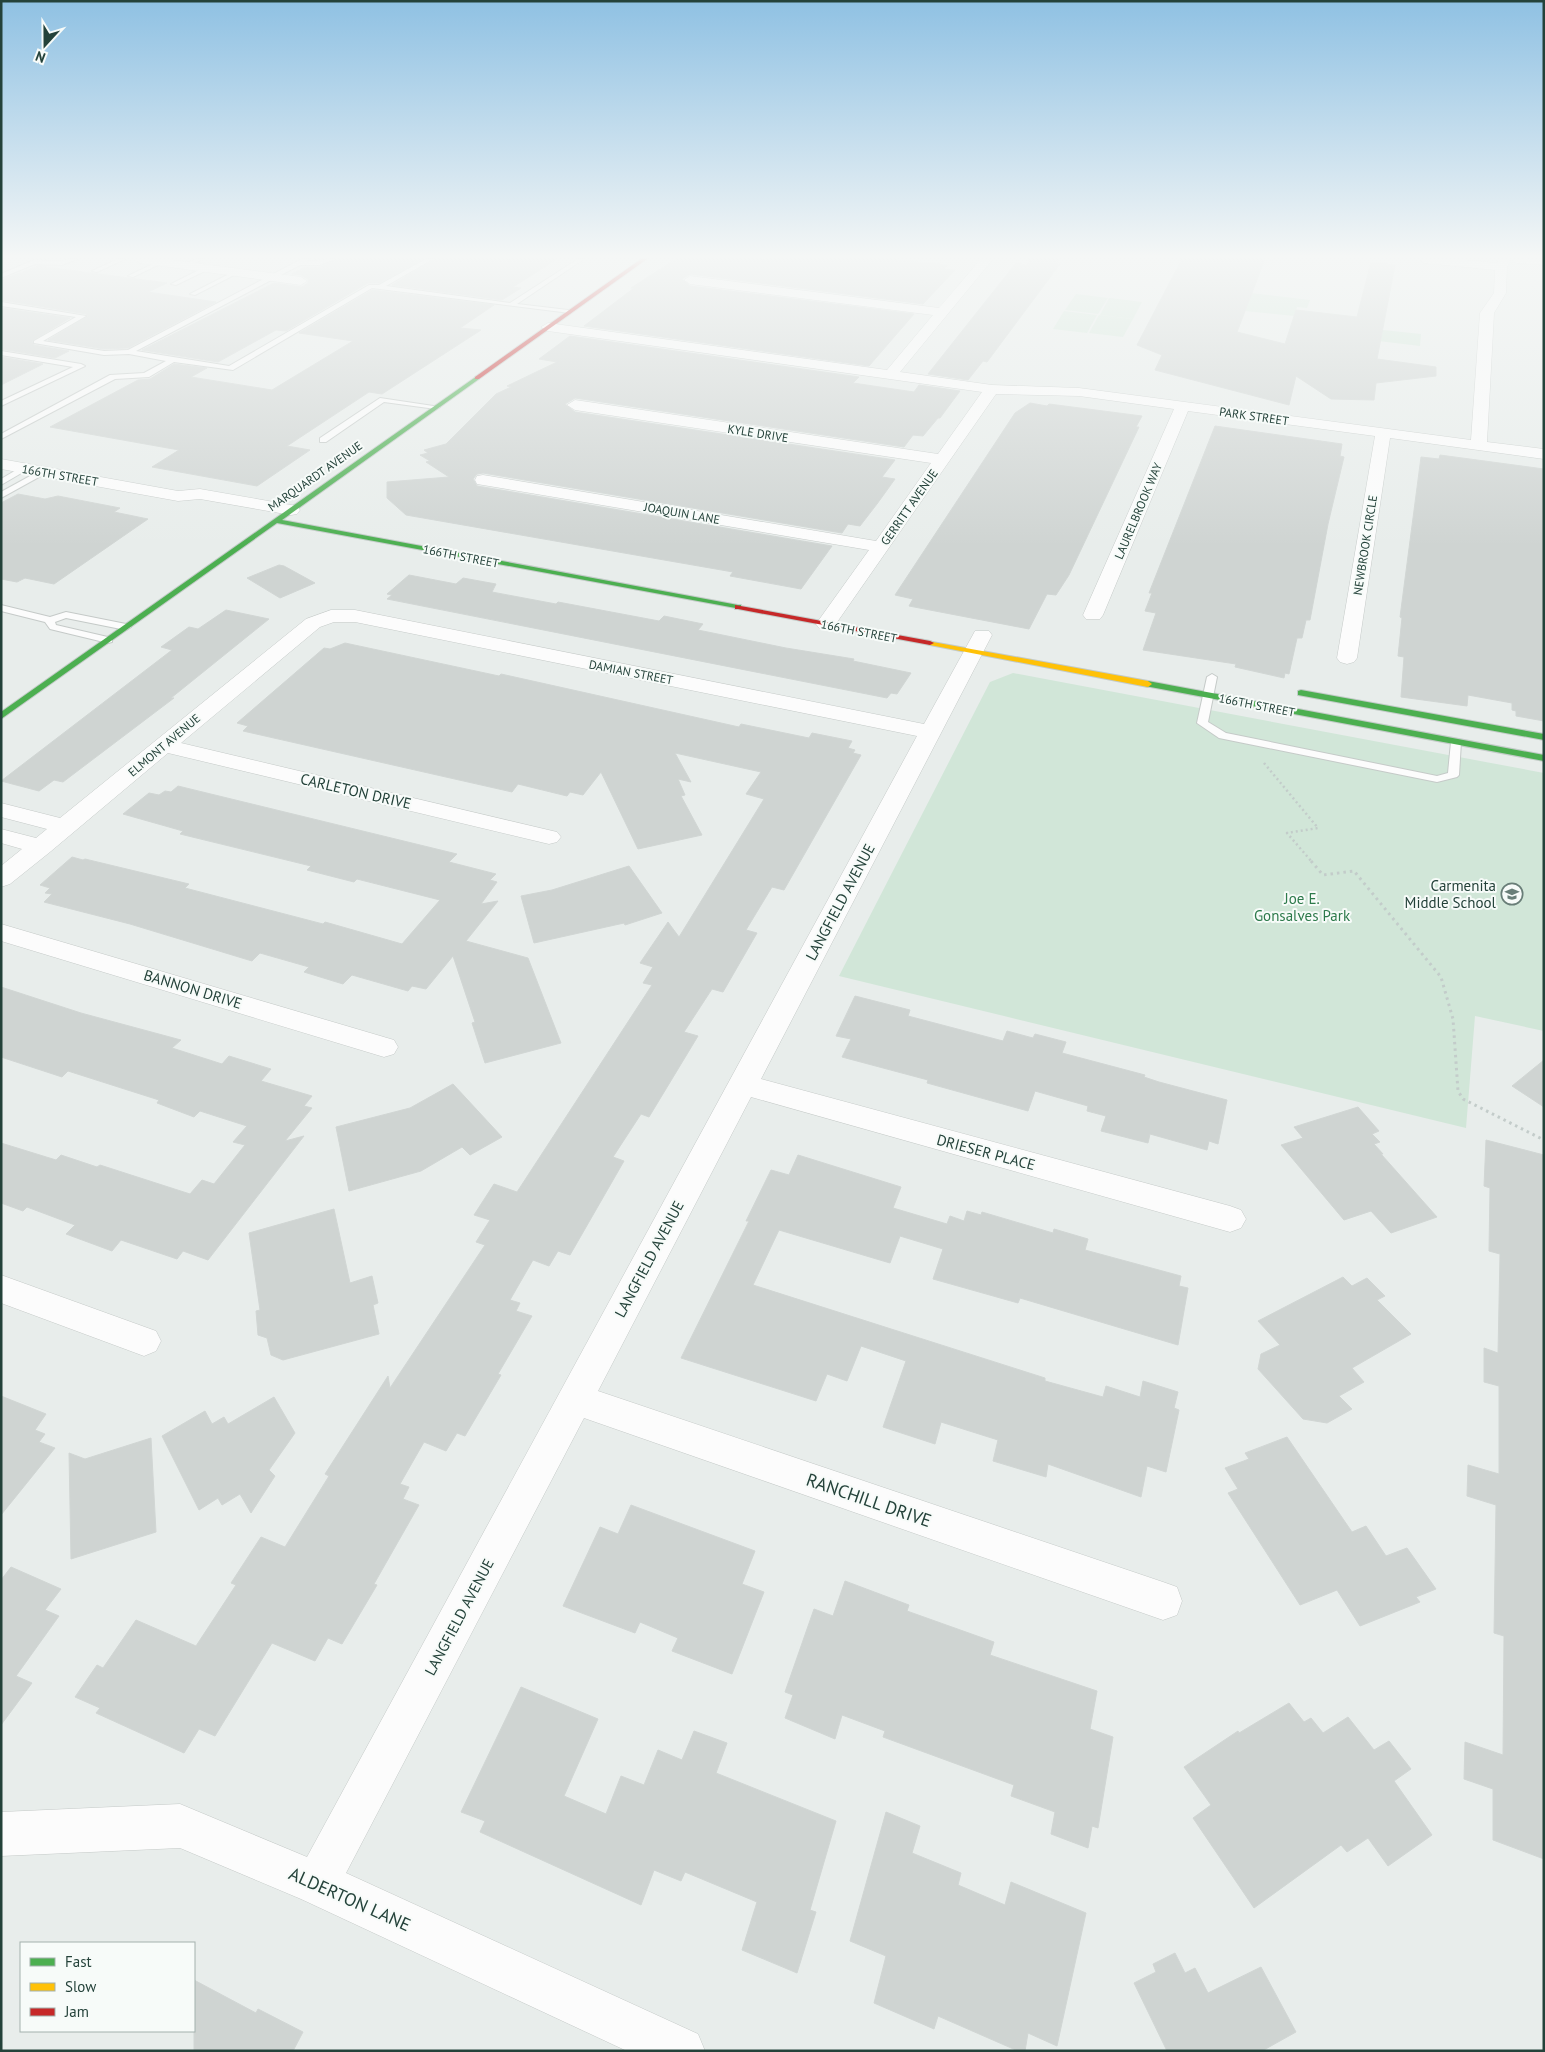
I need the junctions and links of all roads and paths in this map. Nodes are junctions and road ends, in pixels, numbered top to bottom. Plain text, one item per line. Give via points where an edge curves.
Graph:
1 (12, 355) edge
2 (144, 355) edge
3 (253, 355) edge
4 (509, 355) edge
5 (746, 355) edge
6 (907, 355) edge
7 (1485, 355) edge
8 (173, 360) junction
9 (890, 375) junction
10 (992, 389) junction
11 (1, 404) edge
12 (575, 405) dead end
13 (1183, 406) junction
14 (436, 407) junction
15 (1383, 433) junction
16 (1, 437) edge
17 (323, 440) dead end
18 (1480, 445) junction
19 (1544, 454) edge
20 (942, 460) junction
21 (1, 464) edge
22 (26, 468) junction
23 (44, 472) junction
24 (483, 480) dead end
25 (1, 483) edge
26 (1, 496) edge
27 (178, 496) junction
28 (291, 510) junction
29 (311, 513) dead end
30 (275, 521) junction
31 (881, 547) junction
32 (1, 608) edge
33 (834, 613) junction
34 (1093, 615) dead end
35 (331, 616) joint
36 (50, 620) junction
37 (126, 627) junction
38 (981, 639) junction
39 (108, 640) junction
40 (1347, 658) dead end
41 (1212, 677) dead end
42 (1289, 691) dead end
43 (1208, 695) junction
44 (1, 716) edge
45 (930, 732) junction
46 (1544, 738) edge
47 (1456, 742) junction
48 (1257, 743) junction
49 (163, 745) junction
50 (1544, 758) edge
51 (1, 810) edge
52 (65, 827) junction
53 (1, 836) edge
54 (549, 837) dead end
55 (42, 847) junction
56 (1, 879) edge
57 (1, 932) edge
58 (384, 1047) dead end
59 (742, 1084) junction
60 (1544, 1140) edge
61 (1230, 1219) dead end
62 (1, 1289) edge
63 (144, 1341) dead end
64 (575, 1399) junction
65 (1164, 1601) dead end
66 (1, 1834) edge
67 (317, 1883) junction
68 (681, 2051) edge

1 - 11 lane via 81,366
2 - 8 lane
3 - 8 lane via 230,368
4 - 14 street, MARQUARDT AVENUE
5 - 9 street, PARK STREET
6 - 9 street
7 - 18 street
8 - 16 lane via 146,375 112,377
9 - 10 street, PARK STREET
10 - 13 street, PARK STREET via 1079,392
10 - 20 street, GERRITT AVENUE
12 - 20 street, KYLE DRIVE
13 - 15 street, PARK STREET
13 - 34 street, LAURELBROOK WAY
14 - 17 lane via 383,400
14 - 28 street, MARQUARDT AVENUE
15 - 18 street, PARK STREET
15 - 40 street, NEWBROOK CIRCLE
18 - 19 street, PARK STREET
20 - 31 street, GERRITT AVENUE
21 - 22 street, 166TH STREET
22 - 23 street, 166TH STREET
22 - 25 lane
23 - 26 lane
23 - 27 street, 166TH STREET
24 - 31 street, JOAQUIN LANE
27 - 28 street, 166TH STREET via 200,494
27 - 30 street, 166TH STREET via 186,504
28 - 29 street, 166TH STREET
28 - 30 street, MARQUARDT AVENUE
30 - 33 street, 166TH STREET
30 - 37 street, MARQUARDT AVENUE
31 - 33 street, GERRITT AVENUE
32 - 36 lane
33 - 38 street, 166TH STREET
35 - 45 street, DAMIAN STREET via 355,616
35 - 49 street, ELMONT AVENUE via 313,623
36 - 37 lane via 66,615
36 - 39 lane via 53,627
37 - 39 street, MARQUARDT AVENUE
38 - 43 street, 166TH STREET
38 - 45 street, LANGFIELD AVENUE
39 - 44 street, MARQUARDT AVENUE
41 - 43 lane
42 - 46 street, 166TH STREET
43 - 47 street, 166TH STREET
43 - 48 lane via 1202,723 1223,736
45 - 59 street, LANGFIELD AVENUE
47 - 48 lane via 1453,775 1437,778
47 - 50 street, 166TH STREET
48 - 60 path via 1256,753 1318,828 1287,832 1322,875 1354,870 1441,977 1450,997 1458,1091 1462,1099
49 - 52 street, ELMONT AVENUE
49 - 54 street, CARLETON DRIVE
51 - 52 street
52 - 55 street, ELMONT AVENUE
53 - 55 street
55 - 56 street, ELMONT AVENUE
57 - 58 street, BANNON DRIVE
59 - 61 street, DRIESER PLACE
59 - 64 street, LANGFIELD AVENUE
62 - 63 street
64 - 65 street, RANCHILL DRIVE
64 - 67 street, LANGFIELD AVENUE
66 - 67 street, ALDERTON LANE via 180,1826
67 - 68 street, ALDERTON LANE

